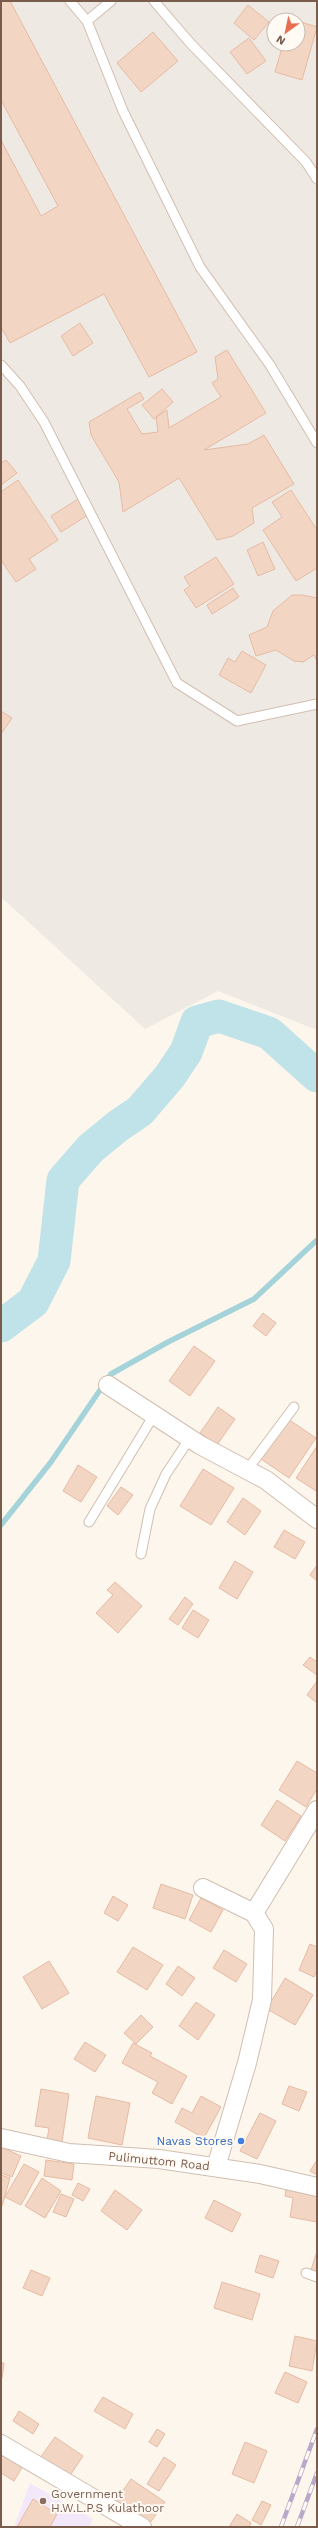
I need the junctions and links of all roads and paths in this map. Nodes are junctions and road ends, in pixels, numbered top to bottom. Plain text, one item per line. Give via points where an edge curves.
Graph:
1 (70, 1) edge
2 (111, 1) edge
3 (154, 1) edge
4 (87, 21) junction
5 (317, 178) edge
6 (1, 365) edge
7 (317, 443) edge
8 (317, 704) edge
9 (108, 1385) dead end
10 (294, 1407) dead end
11 (154, 1415) junction
12 (190, 1438) junction
13 (247, 1470) junction
14 (317, 1519) edge
15 (89, 1522) dead end
16 (141, 1554) dead end
17 (317, 1810) edge
18 (203, 1888) dead end
19 (254, 1913) junction
20 (1, 2138) edge
21 (216, 2167) junction
22 (317, 2187) edge
23 (306, 2273) dead end
24 (317, 2278) edge
25 (1, 2444) edge
26 (142, 2527) edge

1 - 4 lane
2 - 4 lane
3 - 5 lane via 191,44 306,162
4 - 7 lane via 123,111 200,267 270,365
6 - 8 lane via 20,386 44,422 177,683 237,721
9 - 11 street
10 - 13 lane
11 - 12 street
11 - 15 lane
12 - 13 street
12 - 16 lane via 166,1474 150,1509
13 - 14 street via 266,1480
17 - 19 street
18 - 19 street
19 - 21 street via 264,1929 262,2000 247,2063
20 - 21 street, Pulimuttom Road via 69,2152 159,2159
21 - 22 street, Pulimuttom Road
23 - 24 lane
25 - 26 street

